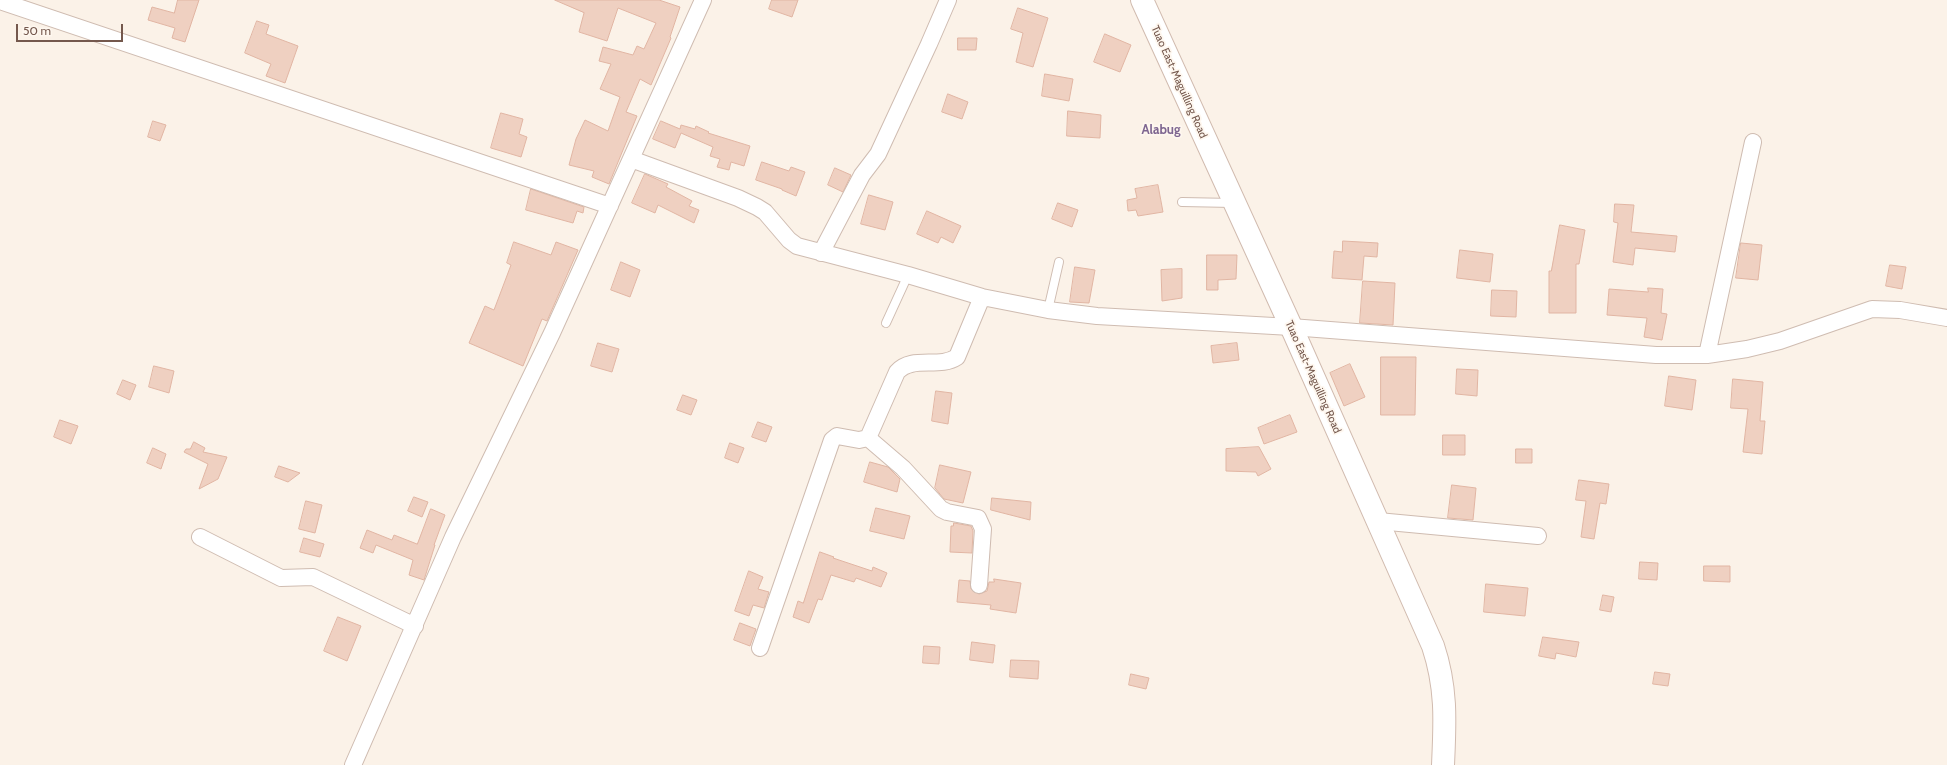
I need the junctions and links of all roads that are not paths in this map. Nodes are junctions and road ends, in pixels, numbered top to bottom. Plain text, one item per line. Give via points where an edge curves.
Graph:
1 (703, 0) edge
2 (948, 0) edge
3 (1142, 0) edge
4 (0, 1) edge
5 (1753, 142) dead end
6 (631, 160) junction
7 (1182, 202) dead end
8 (1234, 203) junction
9 (610, 206) junction
10 (821, 253) junction
11 (1059, 262) dead end
12 (908, 275) junction
13 (982, 297) junction
14 (1048, 310) junction
15 (1947, 318) edge
16 (886, 323) dead end
17 (1291, 327) junction
18 (1707, 355) junction
19 (868, 438) junction
20 (1378, 521) junction
21 (1538, 536) dead end
22 (200, 537) dead end
23 (979, 585) dead end
24 (415, 626) junction
25 (760, 648) dead end
26 (353, 765) edge
27 (1443, 765) edge

1 - 6 street
2 - 10 street via 878,154 862,175
3 - 8 main road, Tuao East-Maguilling Road
4 - 9 street
5 - 18 street
6 - 9 street
6 - 10 street via 757,207 765,212 797,246
7 - 8 lane
8 - 17 main road, Tuao East-Maguilling Road
9 - 24 street via 552,333 453,537
10 - 12 street
11 - 14 lane
12 - 13 street
12 - 16 lane
13 - 14 street
13 - 19 street via 958,357 942,363 908,364 896,372
14 - 17 street via 1097,316
15 - 18 street via 1900,310 1872,309 1780,341 1747,350
17 - 18 street via 1656,355
17 - 20 main road, Tuao East-Maguilling Road
19 - 23 street via 903,468 941,509 978,518 981,521 983,529
19 - 25 street via 859,440 837,436 832,440
20 - 21 street
20 - 27 main road, Tuao East-Maguilling Road via 1418,610 1439,666 1444,694
22 - 24 street via 281,578 313,577
24 - 26 street

